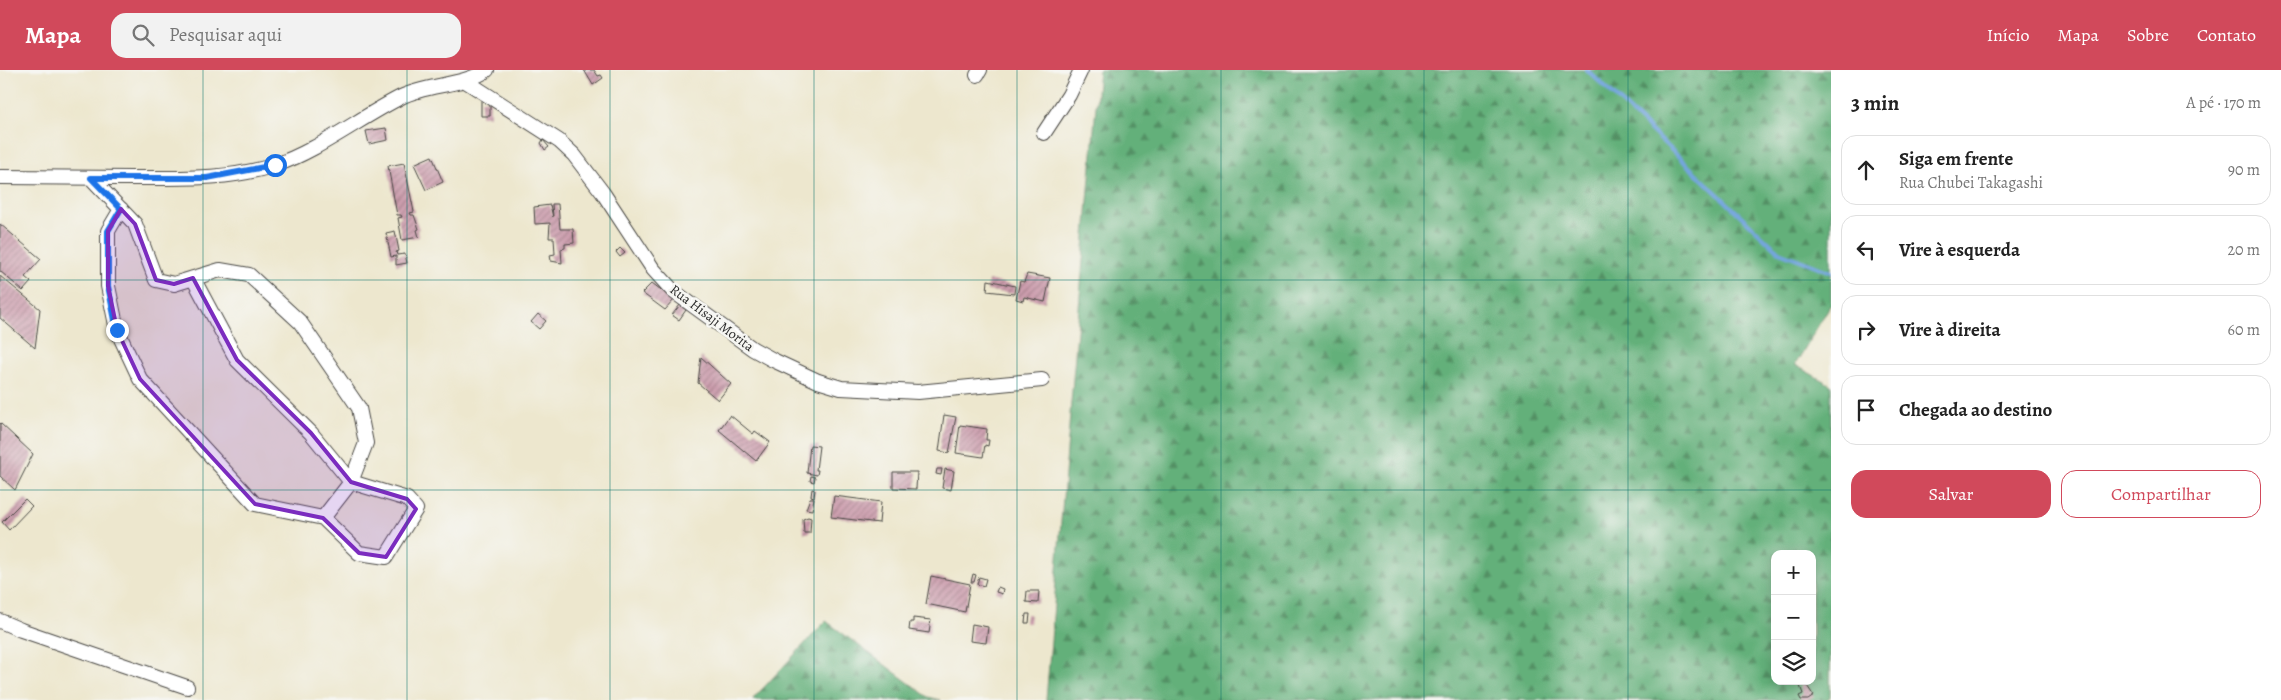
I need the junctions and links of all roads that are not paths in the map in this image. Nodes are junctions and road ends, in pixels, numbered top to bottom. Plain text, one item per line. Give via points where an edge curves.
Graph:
1 (487, 70) edge
2 (1081, 70) edge
3 (464, 80) junction
4 (1044, 133) dead end
5 (0, 177) edge
6 (91, 178) junction
7 (121, 209) junction
8 (193, 278) junction
9 (1042, 380) dead end
10 (351, 482) junction
11 (323, 518) junction
12 (0, 621) edge
13 (187, 687) dead end

1 - 3 street
2 - 4 street
3 - 6 street via 422,88 402,96 297,156 275,165 207,178
3 - 9 street, Rua Hisaji Morita via 574,155 653,269 673,291 773,360 841,388 918,392
5 - 6 street
6 - 7 street
7 - 8 street via 135,224 156,280 174,284
7 - 11 street via 108,231 108,286 117,330 140,379 255,504
8 - 10 street via 238,360 311,433
8 - 10 street via 220,270 249,275 300,322 359,408 366,443
10 - 11 street
10 - 11 street via 407,499 416,509 386,557 359,553
12 - 13 street

